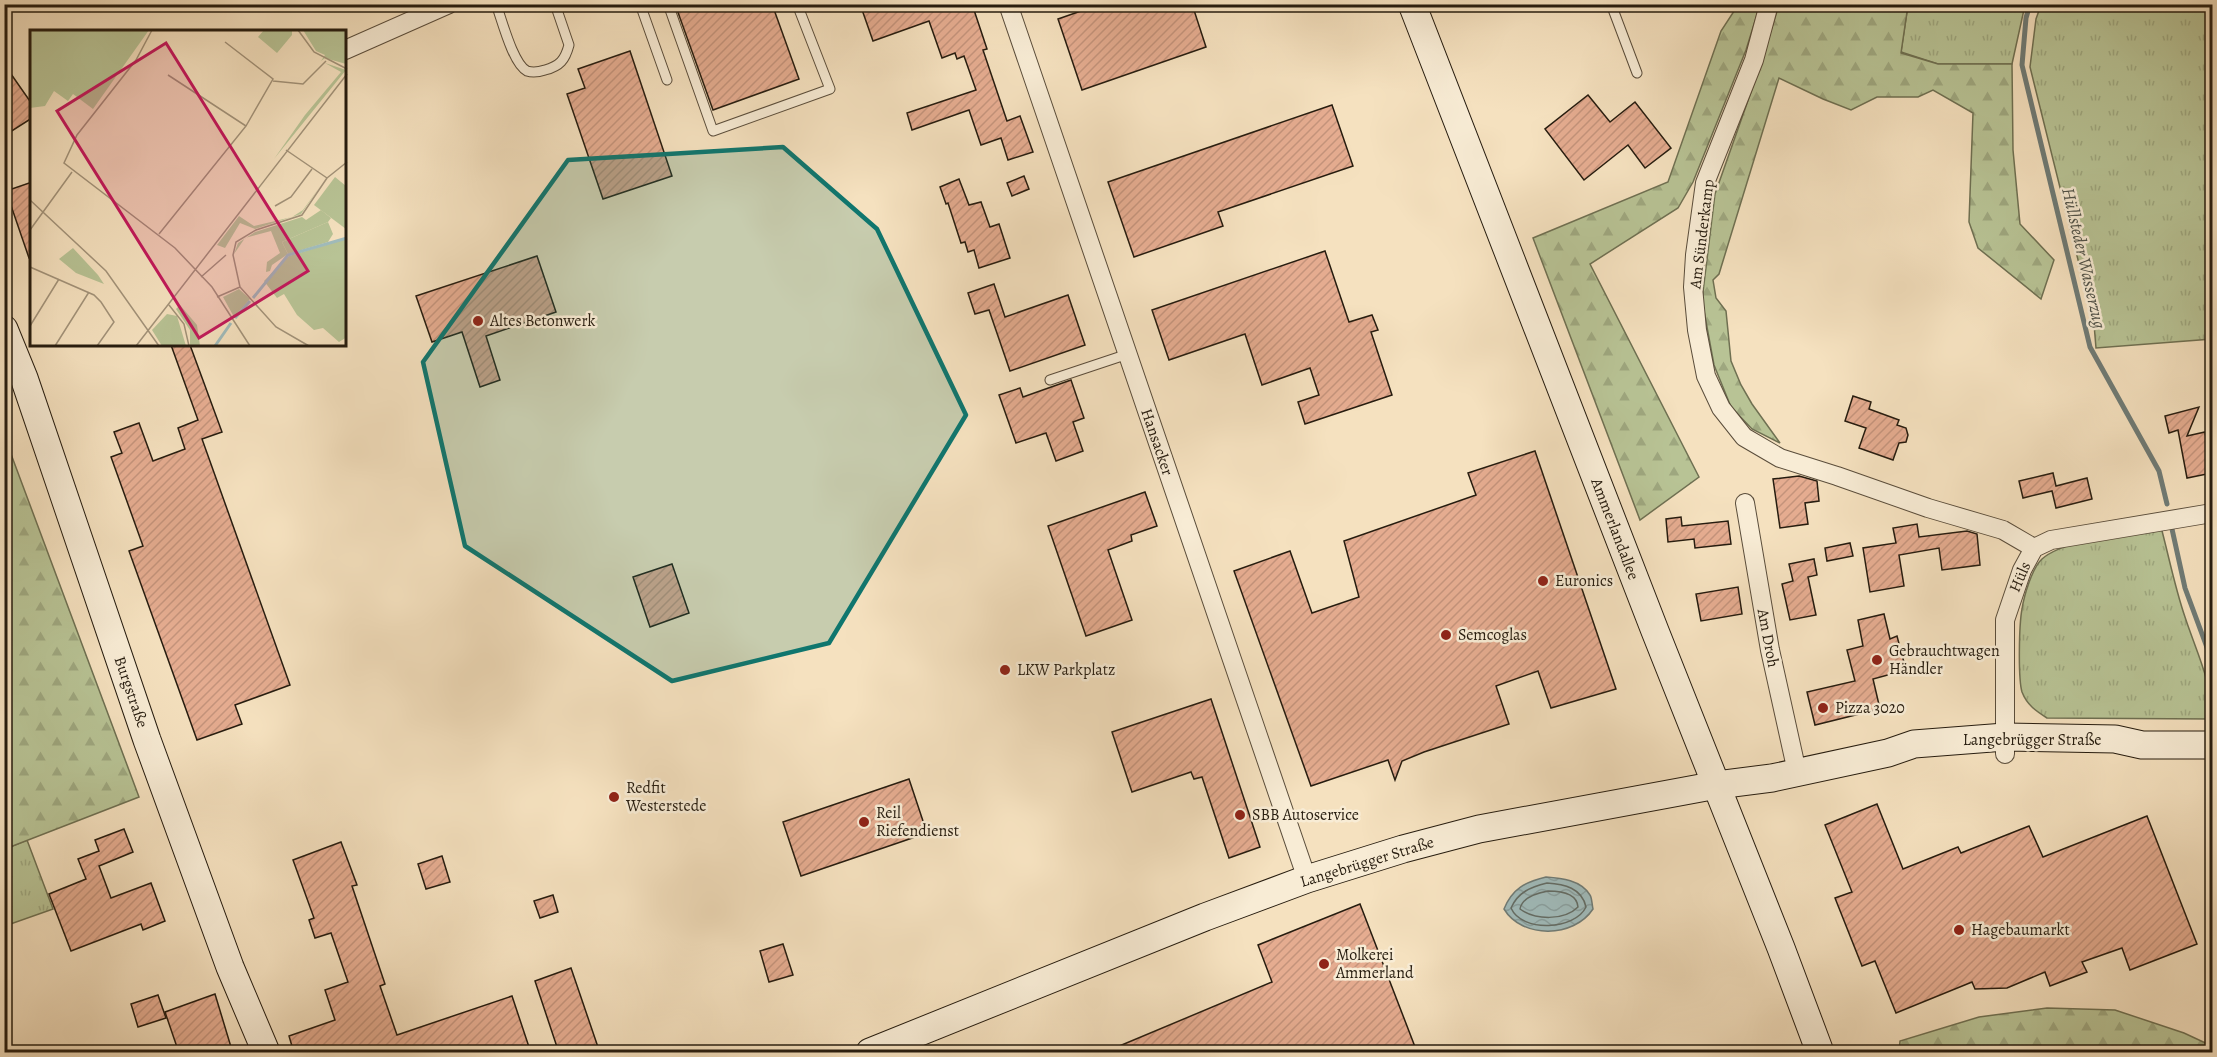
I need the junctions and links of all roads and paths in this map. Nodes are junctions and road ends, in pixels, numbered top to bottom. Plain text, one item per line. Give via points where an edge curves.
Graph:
1 (448, 4) edge
2 (496, 4) edge
3 (555, 4) edge
4 (640, 4) edge
5 (668, 4) edge
6 (797, 4) edge
7 (1008, 4) edge
8 (1412, 4) edge
9 (1611, 4) edge
10 (1768, 4) edge
11 (346, 50) edge
12 (1637, 73) dead end
13 (667, 80) dead end
14 (4, 329) edge
15 (1128, 354) junction
16 (1050, 380) dead end
17 (1745, 502) dead end
18 (2212, 513) edge
19 (2034, 548) junction
20 (2005, 745) junction
21 (2212, 745) edge
22 (1797, 772) junction
23 (1717, 785) junction
24 (1307, 879) junction
25 (266, 1053) edge
26 (870, 1053) edge
27 (1820, 1053) edge

1 - 11 street
2 - 3 lane via 517,61 529,72 556,67 564,61 569,45
4 - 13 lane
5 - 6 lane via 713,131 830,89
7 - 15 street, Hansacker
8 - 23 street, Ammerlandallee
9 - 12 lane
10 - 19 street, Am Sünderkamp via 1754,60 1706,183 1695,255 1697,330 1706,376 1721,408 1744,437 1780,459 2003,530
14 - 25 street, Burgstraße via 147,740
15 - 16 lane
15 - 24 street, Hansacker
17 - 22 street, Am Droh via 1770,650
18 - 19 street, Hüls via 2051,540
19 - 20 street, Hüls via 2005,620
20 - 21 street, Langebrügger Straße via 2114,751 2142,745
20 - 22 street, Langebrügger Straße via 1914,756 1888,753
22 - 23 street, Langebrügger Straße
23 - 24 street, Langebrügger Straße via 1479,829
23 - 27 street, Ammerlandallee
24 - 26 street, Langebrügger Straße

